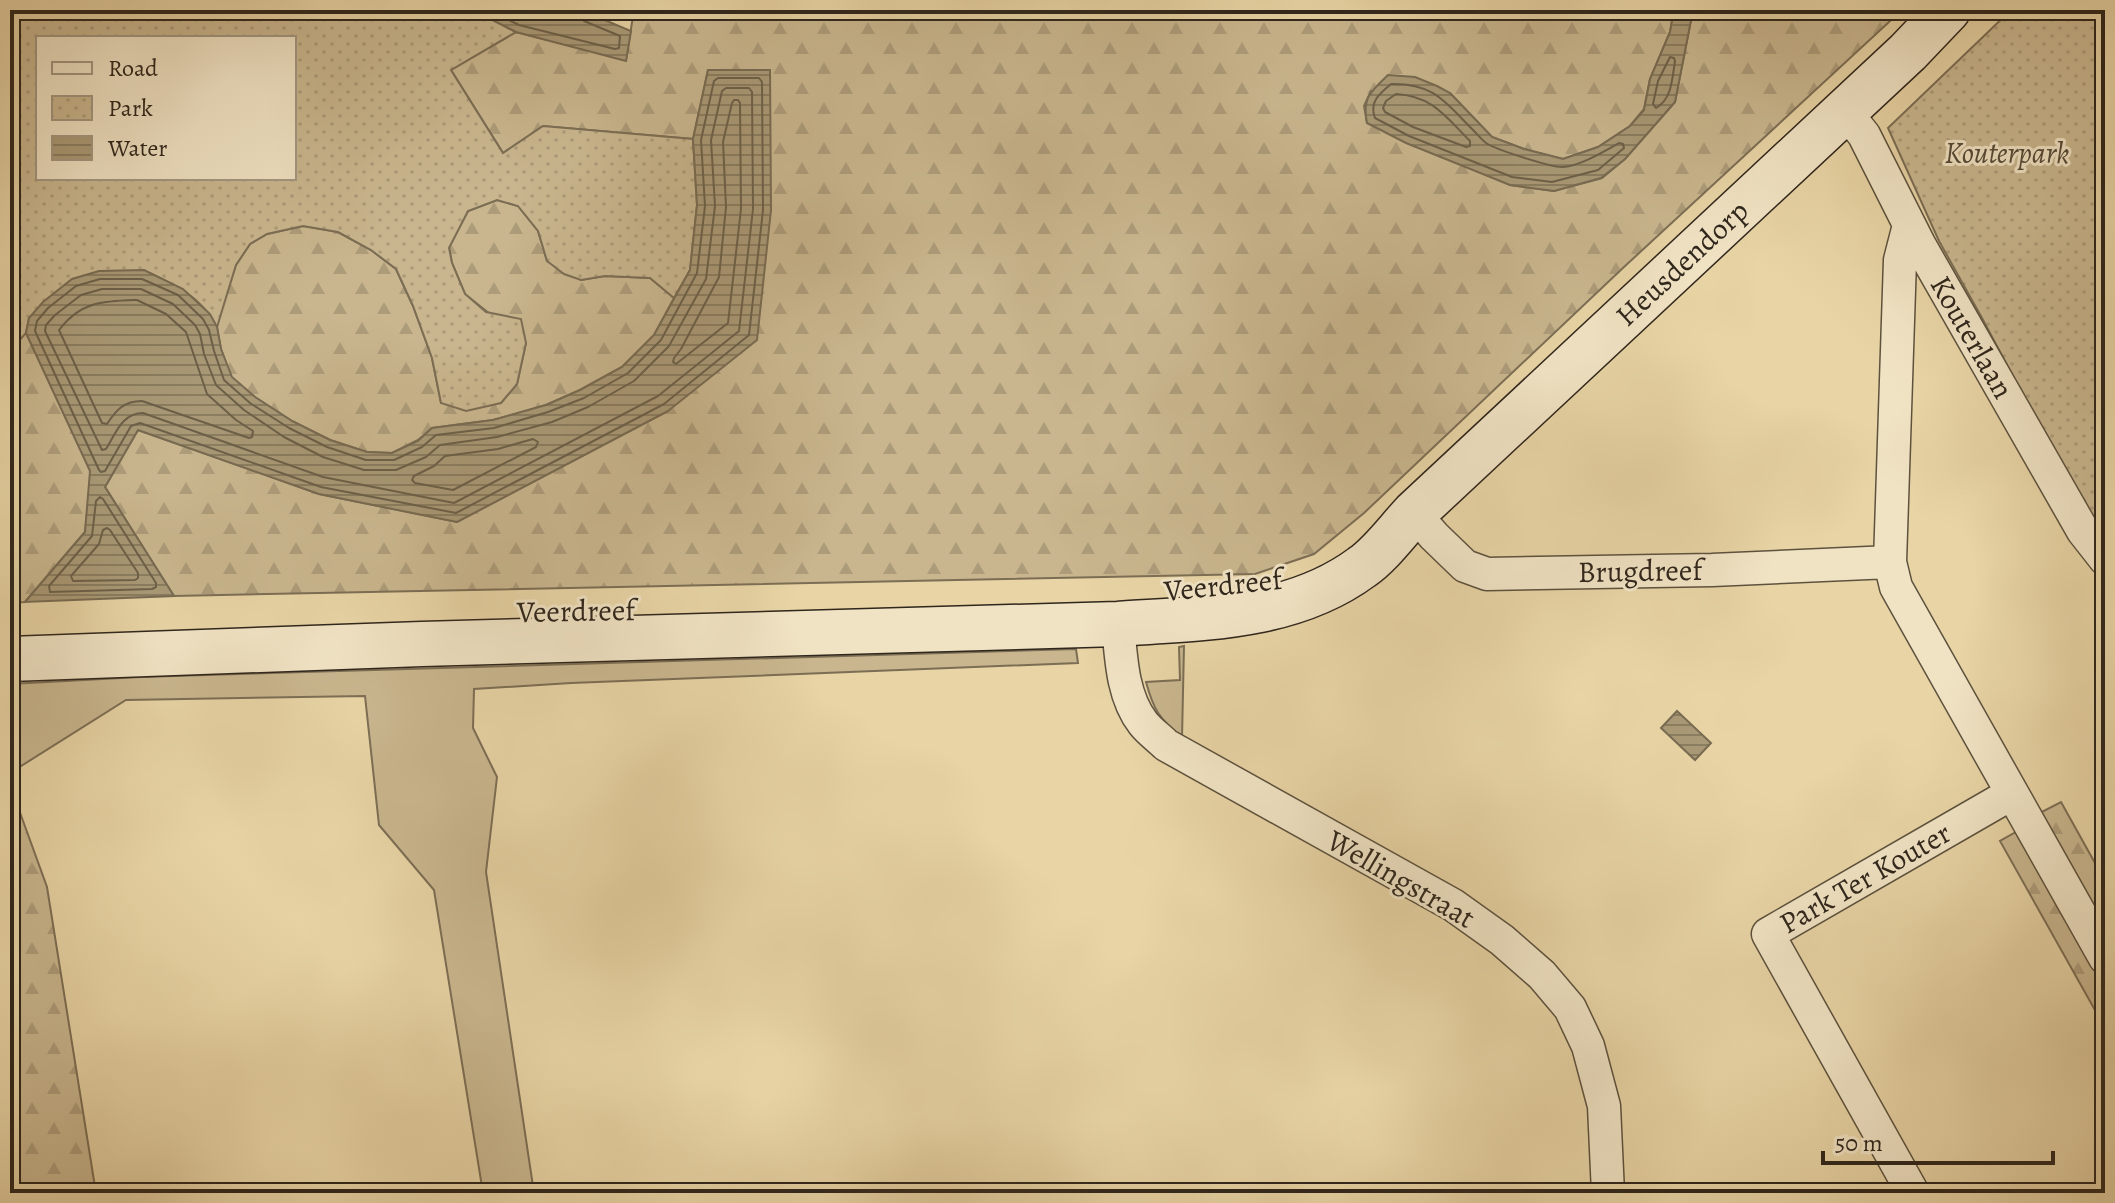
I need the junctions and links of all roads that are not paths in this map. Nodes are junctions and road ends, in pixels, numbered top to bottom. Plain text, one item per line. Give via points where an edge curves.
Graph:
1 (1948, 10) edge
2 (1845, 111) junction
3 (1909, 225) junction
4 (1414, 513) junction
5 (2105, 559) edge
6 (1890, 562) junction
7 (1118, 609) junction
8 (10, 629) edge
9 (421, 629) junction
10 (10, 659) edge
11 (2011, 794) junction
12 (2105, 958) edge
13 (1608, 1193) edge
14 (1913, 1193) edge

1 - 2 main road, Heusdendorp
2 - 3 street, Kouterlaan via 1864,135
2 - 4 main road, Heusdendorp
3 - 5 street, Kouterlaan via 2083,531
3 - 6 street via 1900,260
4 - 6 street, Brugdreef via 1465,566 1487,574
4 - 7 main road, Veerdreef via 1332,563 1292,578
6 - 11 street via 1896,587
7 - 9 main road, Veerdreef via 823,605
7 - 13 street, Wellingstraat via 1131,702 1166,745 1453,905 1542,975 1570,1008 1588,1046 1604,1106
8 - 9 main road, Veerdreef
9 - 10 main road, Veerdreef
11 - 12 street
11 - 14 street, Park Ter Kouter via 1768,934

